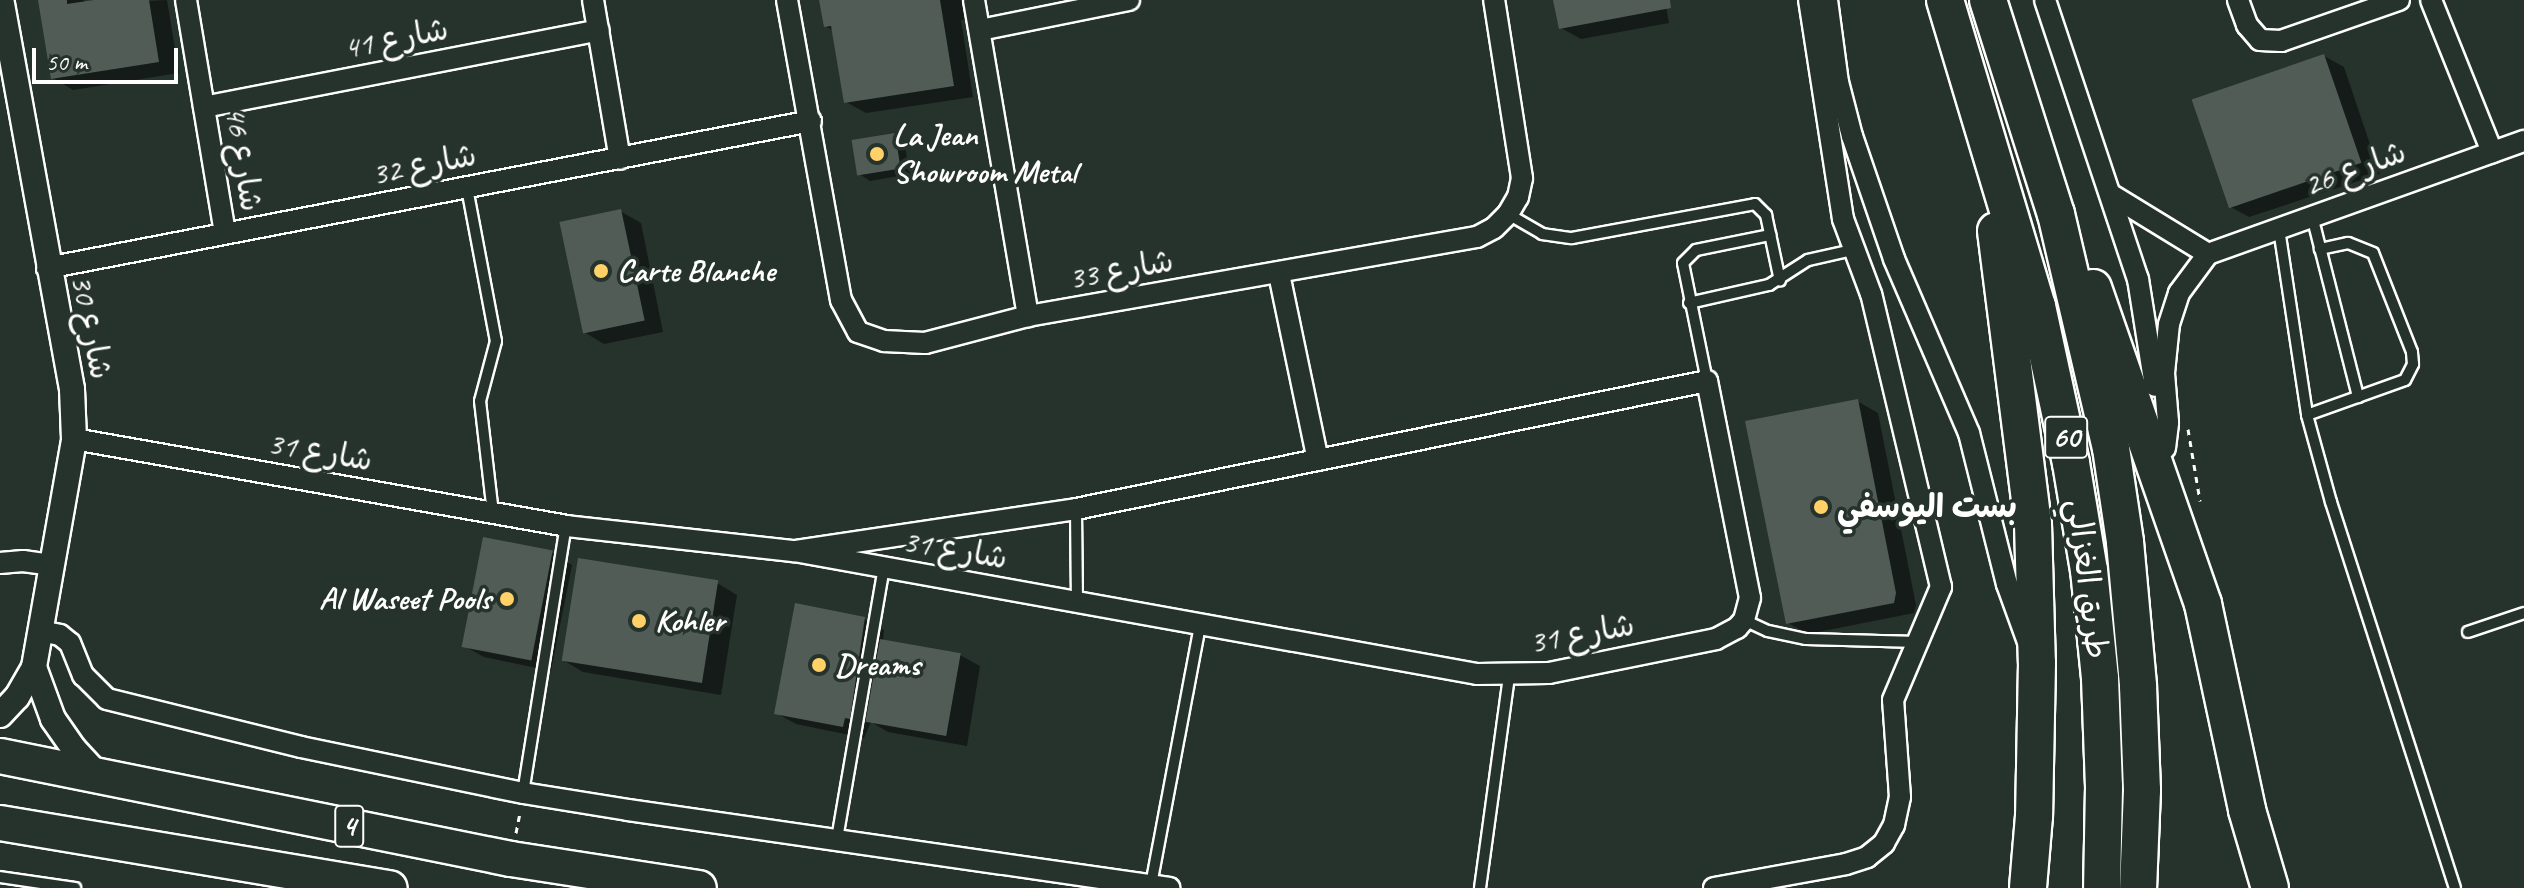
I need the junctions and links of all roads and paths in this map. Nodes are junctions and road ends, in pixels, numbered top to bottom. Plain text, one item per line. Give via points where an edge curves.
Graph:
1 (1, 0) edge
2 (186, 0) edge
3 (593, 0) edge
4 (787, 0) edge
5 (974, 0) edge
6 (1129, 0) edge
7 (1494, 0) edge
8 (1809, 0) edge
9 (1827, 0) edge
10 (1945, 0) edge
11 (1988, 0) edge
12 (2045, 0) edge
13 (2238, 0) edge
14 (2399, 0) edge
15 (2431, 0) edge
16 (599, 30) junction
17 (980, 30) junction
18 (204, 107) junction
19 (811, 121) junction
20 (1983, 126) junction
21 (2524, 141) edge
22 (2492, 152) junction
23 (620, 159) junction
24 (467, 188) junction
25 (2110, 194) junction
26 (1508, 214) junction
27 (2056, 214) junction
28 (2312, 216) junction
29 (2279, 229) junction
30 (225, 233) junction
31 (1770, 235) junction
32 (2320, 249) junction
33 (1852, 250) junction
34 (2208, 254) junction
35 (47, 268) junction
36 (1279, 274) junction
37 (1780, 281) junction
38 (1689, 303) junction
39 (1028, 316) junction
40 (1707, 381) junction
41 (2358, 397) junction
42 (2307, 415) junction
43 (74, 439) junction
44 (2165, 448) junction
45 (1318, 460) junction
46 (2168, 501) junction
47 (1076, 509) junction
48 (493, 513) junction
49 (566, 526) junction
50 (794, 551) junction
51 (0, 563) edge
52 (53, 565) junction
53 (884, 568) junction
54 (1077, 602) junction
55 (2524, 613) edge
56 (1744, 620) junction
57 (1200, 625) junction
58 (40, 631) junction
59 (2468, 632) dead end
60 (1918, 642) junction
61 (2037, 663) junction
62 (34, 667) junction
63 (1509, 676) junction
64 (0, 715) edge
65 (2035, 733) junction
66 (0, 756) edge
67 (99, 776) junction
68 (523, 793) junction
69 (2247, 810) junction
70 (0, 823) edge
71 (837, 839) junction
72 (511, 859) junction
73 (0, 877) edge
74 (1160, 887) edge
75 (75, 888) edge
76 (390, 888) edge
77 (699, 888) edge
78 (1480, 888) edge
79 (1714, 888) edge
80 (2007, 888) edge
81 (2028, 888) edge
82 (2102, 888) edge
83 (2138, 888) edge
84 (2253, 888) edge
85 (2270, 888) edge
86 (2455, 888) edge

1 - 35 street, شارع 30
2 - 18 street, شارع 46
3 - 16 street
4 - 19 street, شارع 33
5 - 17 street
6 - 17 street
7 - 26 street via 1522,178
8 - 33 street
9 - 61 street via 1838,82 1856,149 1894,259 1969,433 2007,584
10 - 20 highway, طريق الغزالي / 60
11 - 27 highway, طريق الغزالي / 60
12 - 25 street
13 - 14 street via 2247,25 2260,40 2281,41
15 - 22 street
16 - 18 street, شارع 41
16 - 23 street
17 - 39 street
18 - 30 street, شارع 46
19 - 23 street, 32 شارع
19 - 39 street, شارع 33 via 841,300 858,332 884,341 925,343
20 - 61 highway via 2033,524
20 - 82 highway, طريق الغزالي / 60 via 2037,306 2089,570 2100,678
21 - 22 street, شارع 26
22 - 28 street, شارع 26
23 - 24 street, 32 شارع
24 - 30 street, 32 شارع
24 - 48 lane via 496,341 480,401
25 - 34 street
25 - 44 street via 2138,279
26 - 31 lane via 1542,234 1572,238 1755,204 1763,210
26 - 36 street, شارع 33 via 1477,237
27 - 46 highway via 2088,275
27 - 83 highway, طريق الغزالي / 60 via 2111,448 2125,542 2142,790
28 - 29 street, شارع 26
28 - 32 lane
29 - 34 street, شارع 26
29 - 42 lane
30 - 35 street, 32 شارع
31 - 37 lane
31 - 38 lane via 1690,252 1683,269
32 - 41 lane
32 - 41 lane via 2348,243 2373,253 2412,352 2405,380
33 - 37 lane via 1808,260
33 - 60 street via 1871,294 1941,574 1940,593
34 - 44 street via 2179,293 2169,324
35 - 43 street, شارع 30 via 72,389
36 - 39 street, شارع 33
36 - 45 street
37 - 38 lane
38 - 40 lane
40 - 45 street, شارع 31
40 - 56 street via 1749,587
41 - 42 lane
42 - 86 lane
43 - 48 street, شارع 31
43 - 52 street, شارع 30
44 - 46 street
45 - 47 street, شارع 31
46 - 69 highway via 2203,604
47 - 50 street, شارع 31
47 - 54 lane
48 - 49 street, شارع 31
49 - 50 street, شارع 31
49 - 68 lane
50 - 53 street, شارع 31
51 - 52 street
52 - 58 street, شارع 30
53 - 54 street, شارع 31
53 - 71 lane
54 - 57 street, شارع 31
55 - 59 lane
56 - 60 lane via 1806,639
56 - 63 street, شارع 31 via 1716,639 1549,673
57 - 63 street, شارع 31
57 - 74 lane
58 - 62 street, شارع 30
58 - 68 street via 70,643 89,685 117,703
60 - 79 street via 1893,700 1900,797 1884,843 1867,857 1846,864
61 - 65 highway
62 - 64 street, شارع 30
62 - 67 street, شارع 30 via 53,719
63 - 78 lane
65 - 80 highway
65 - 81 highway
66 - 67 highway, 4
67 - 72 highway, 4
68 - 71 street
68 - 72 path
69 - 84 highway
69 - 85 highway
70 - 76 highway, 4
71 - 74 street
72 - 77 highway, 4
73 - 75 lane

